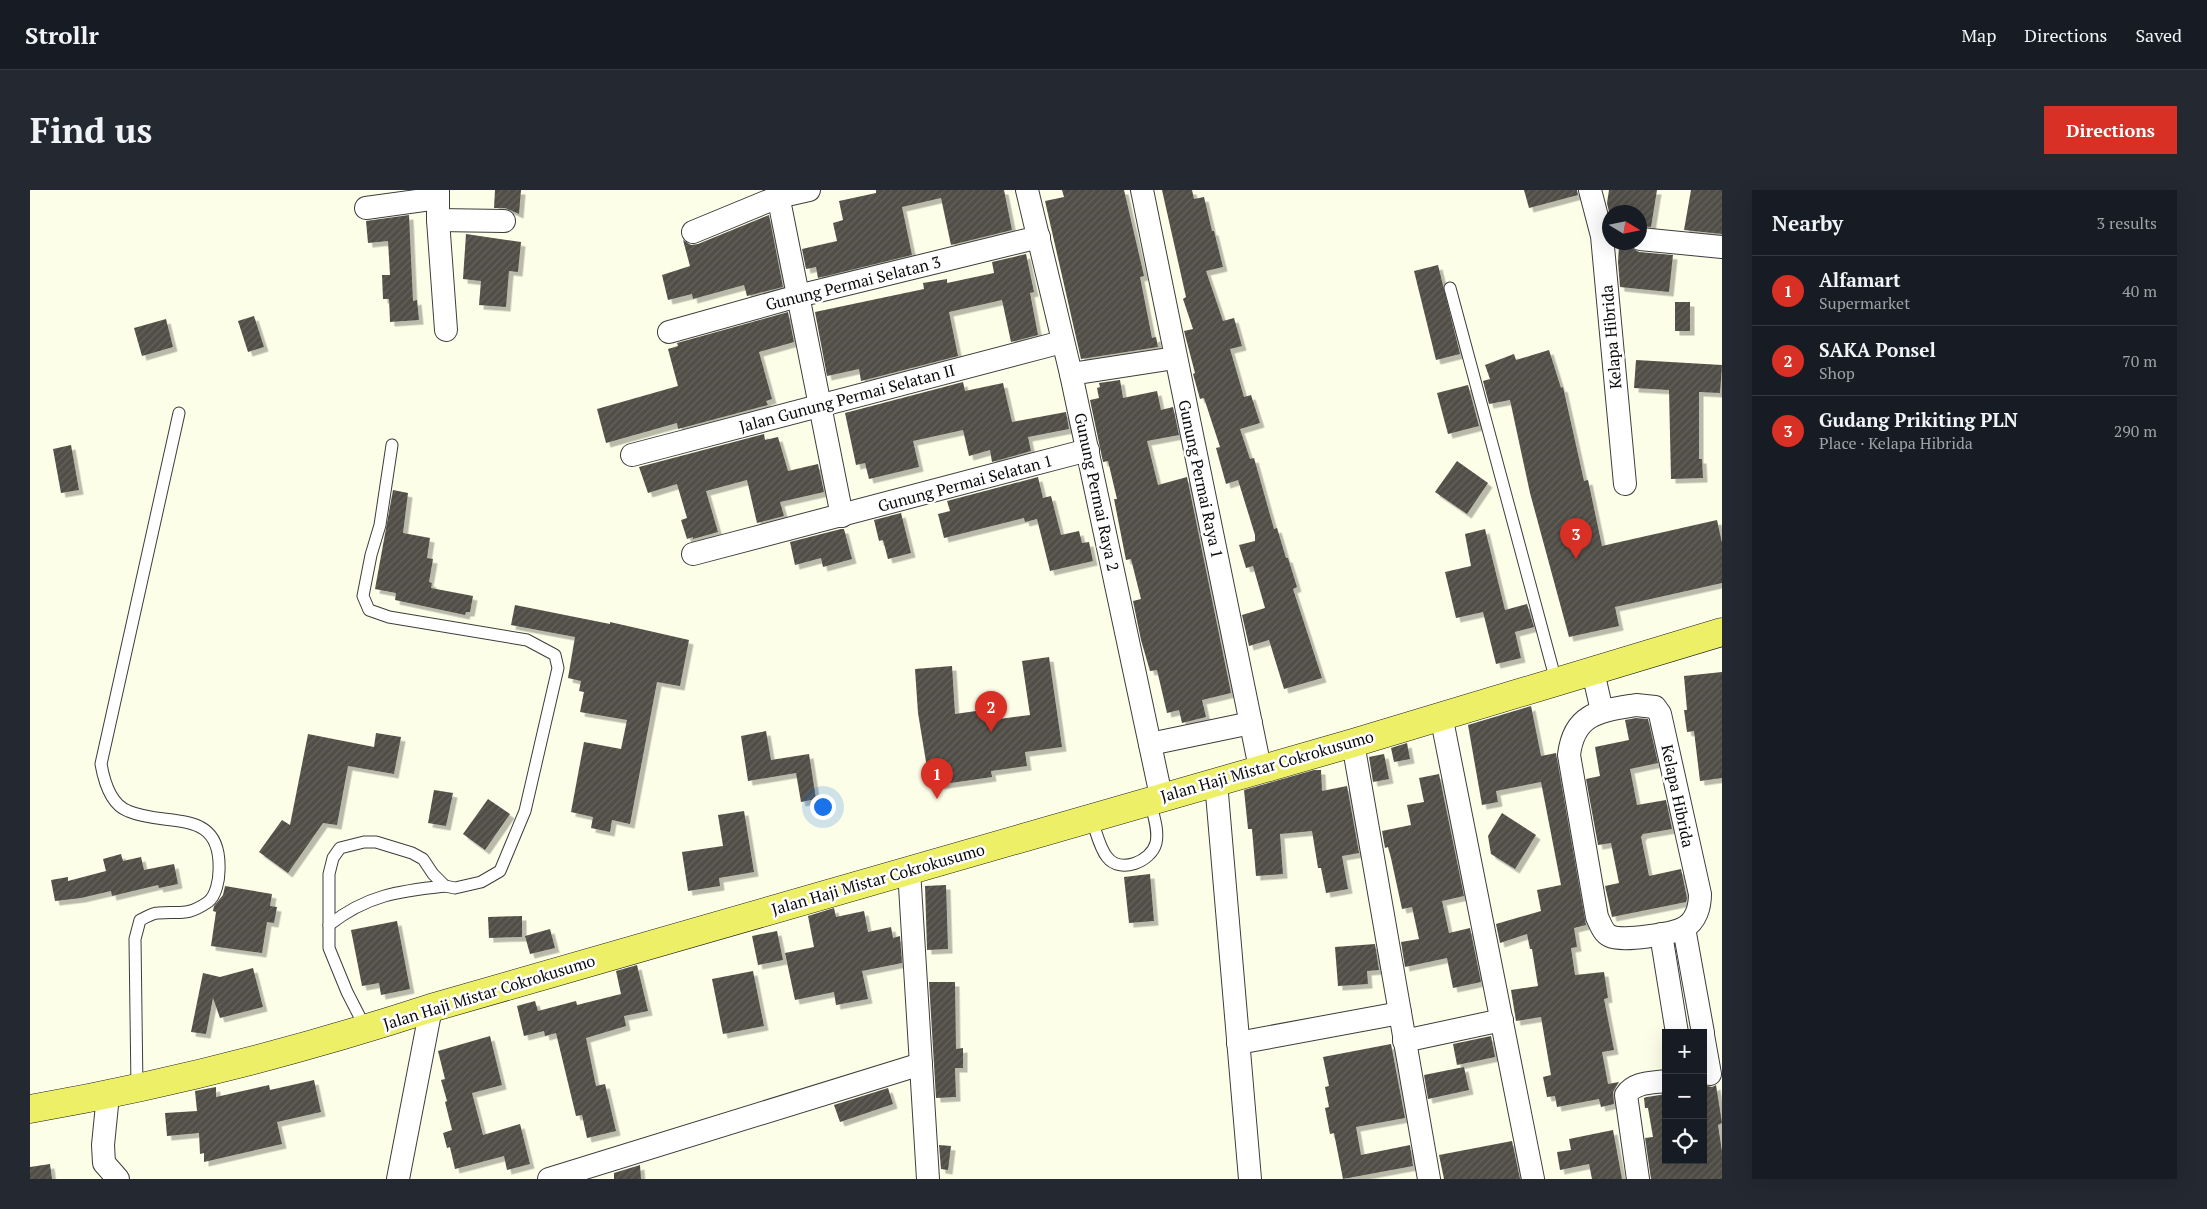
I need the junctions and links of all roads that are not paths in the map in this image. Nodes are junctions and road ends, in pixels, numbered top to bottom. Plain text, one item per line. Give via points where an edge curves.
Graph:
1 (809, 190) edge
2 (1027, 190) edge
3 (1142, 190) edge
4 (1590, 190) edge
5 (438, 194) edge
6 (778, 194) edge
7 (366, 208) dead end
8 (438, 220) junction
9 (504, 221) dead end
10 (1602, 224) edge
11 (693, 232) dead end
12 (1039, 237) junction
13 (1647, 240) edge
14 (1722, 247) edge
15 (1607, 250) edge
16 (1450, 288) dead end
17 (798, 296) junction
18 (446, 330) dead end
19 (669, 332) dead end
20 (1062, 342) junction
21 (1175, 358) junction
22 (1071, 374) junction
23 (820, 404) junction
24 (180, 413) dead end
25 (392, 445) dead end
26 (1088, 450) junction
27 (632, 455) dead end
28 (1625, 484) dead end
29 (842, 516) junction
30 (692, 554) dead end
31 (1722, 632) edge
32 (1593, 672) junction
33 (1556, 681) junction
34 (1602, 711) junction
35 (1441, 715) junction
36 (1252, 723) junction
37 (1353, 743) junction
38 (1150, 744) junction
39 (1260, 768) junction
40 (1216, 782) junction
41 (1156, 798) junction
42 (1091, 817) junction
43 (909, 870) junction
44 (445, 886) junction
45 (329, 925) junction
46 (1684, 928) junction
47 (1661, 934) junction
48 (431, 1008) junction
49 (1400, 1013) junction
50 (1502, 1020) junction
51 (366, 1029) junction
52 (1676, 1029) edge
53 (1702, 1029) edge
54 (1404, 1041) junction
55 (1238, 1043) junction
56 (1707, 1053) edge
57 (921, 1064) junction
58 (1712, 1076) edge
59 (1662, 1082) edge
60 (137, 1089) junction
61 (108, 1095) junction
62 (30, 1109) edge
63 (118, 1179) edge
64 (398, 1179) edge
65 (549, 1179) edge
66 (928, 1179) edge
67 (1250, 1179) edge
68 (1429, 1179) edge
69 (1533, 1179) edge
70 (1638, 1179) edge

1 - 6 street
2 - 12 street, Gunung Permai Raya 2
3 - 21 street, Gunung Permai Raya 1
4 - 10 street, Kelapa Hibrida
5 - 7 street
5 - 8 street
6 - 11 street
6 - 17 street
8 - 9 street
8 - 18 street
12 - 17 street, Gunung Permai Selatan 3
12 - 20 street, Gunung Permai Raya 2
13 - 14 street
15 - 28 street, Kelapa Hibrida
16 - 33 lane
17 - 19 street, Gunung Permai Selatan 3
17 - 23 street
20 - 22 street, Gunung Permai Raya 2
20 - 23 street, Jalan Gunung Permai Selatan II
21 - 22 street
21 - 36 street, Gunung Permai Raya 1
22 - 26 street, Gunung Permai Raya 2
23 - 27 street, Jalan Gunung Permai Selatan II
23 - 29 street
24 - 60 lane via 101,764 112,797 127,811 201,827 215,839 219,855 219,882 210,900 192,910 183,914 156,913 140,920 135,939
25 - 44 lane via 380,525 363,596 369,610 388,617 527,640 556,655 558,668 525,811 500,871 481,882 455,888
26 - 29 street, Gunung Permai Selatan 1
26 - 38 street, Gunung Permai Raya 2
29 - 30 street, Gunung Permai Selatan 1
31 - 32 main road, Jalan Haji Mistar Cokrokusumo
32 - 33 main road, Jalan Haji Mistar Cokrokusumo
32 - 34 street
33 - 35 main road, Jalan Haji Mistar Cokrokusumo
34 - 46 street, Kelapa Hibrida via 1648,705 1656,707 1660,714 1700,894 1697,914
34 - 47 street via 1576,728 1570,755 1597,917 1610,936 1625,938
35 - 37 main road, Jalan Haji Mistar Cokrokusumo
35 - 50 street
36 - 38 street
36 - 39 street, Gunung Permai Raya 1
37 - 39 main road, Jalan Haji Mistar Cokrokusumo
37 - 49 street
38 - 41 street, Gunung Permai Raya 2
39 - 40 main road, Jalan Haji Mistar Cokrokusumo
40 - 41 main road, Jalan Haji Mistar Cokrokusumo
40 - 55 street
41 - 42 main road, Jalan Haji Mistar Cokrokusumo
41 - 42 lane via 1155,845 1149,856 1127,865 1111,862 1106,856
42 - 43 main road, Jalan Haji Mistar Cokrokusumo
43 - 48 main road, Jalan Haji Mistar Cokrokusumo
43 - 57 street
44 - 45 lane via 392,893 366,901
44 - 45 lane via 423,859 412,853 376,842 340,848 333,858 329,874
45 - 51 lane via 329,948
46 - 47 street
46 - 53 street
47 - 52 street
48 - 51 main road, Jalan Haji Mistar Cokrokusumo
48 - 64 street
49 - 54 street
49 - 55 street
50 - 54 street
50 - 69 street
51 - 60 main road, Jalan Haji Mistar Cokrokusumo
54 - 68 street
55 - 67 street
56 - 58 street
57 - 65 street
57 - 66 street
59 - 70 street via 1637,1085 1626,1095
60 - 61 main road, Jalan Haji Mistar Cokrokusumo
61 - 62 main road, Jalan Haji Mistar Cokrokusumo
61 - 63 street via 104,1163

